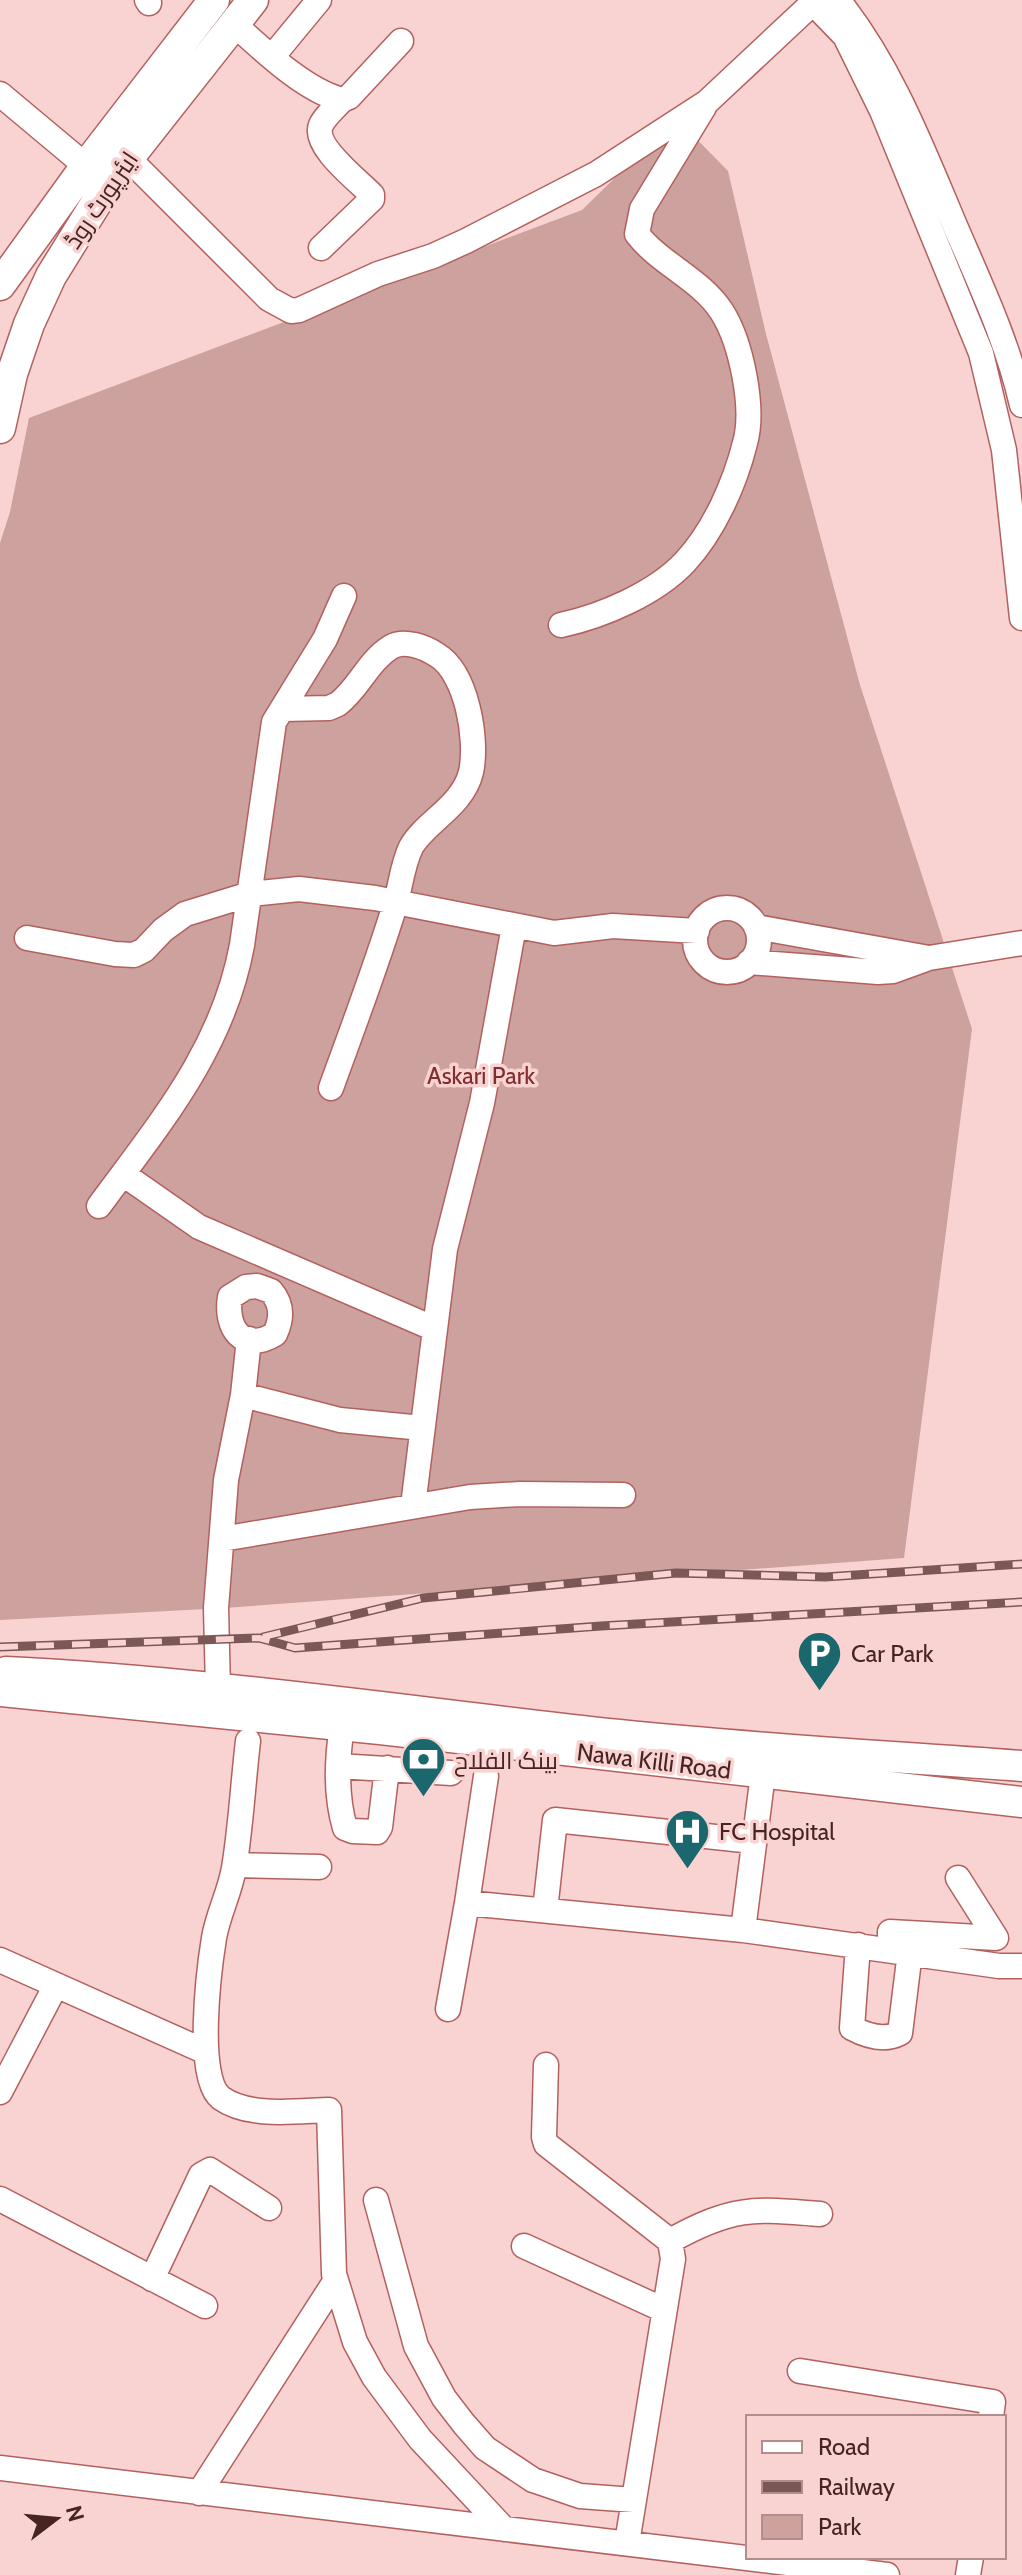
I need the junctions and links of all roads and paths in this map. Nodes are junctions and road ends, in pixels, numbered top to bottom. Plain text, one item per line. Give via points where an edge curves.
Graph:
1 (214, 0) edge
2 (253, 0) edge
3 (319, 0) edge
4 (822, 1) edge
5 (234, 24) junction
6 (401, 41) dead end
7 (272, 57) junction
8 (0, 94) edge
9 (342, 100) junction
10 (707, 102) junction
11 (128, 158) junction
12 (86, 166) junction
13 (321, 248) dead end
14 (0, 285) edge
15 (24, 340) junction
16 (0, 370) edge
17 (1022, 405) edge
18 (0, 428) edge
19 (344, 596) dead end
20 (1022, 618) edge
21 (561, 625) dead end
22 (283, 709) junction
23 (250, 894) junction
24 (396, 902) junction
25 (514, 926) junction
26 (756, 927) junction
27 (697, 931) junction
28 (27, 938) dead end
29 (1022, 943) edge
30 (929, 958) junction
31 (749, 962) junction
32 (331, 1088) dead end
33 (123, 1174) junction
34 (99, 1206) dead end
35 (435, 1329) junction
36 (249, 1339) dead end
37 (243, 1395) junction
38 (422, 1428) junction
39 (623, 1495) dead end
40 (413, 1506) junction
41 (222, 1539) junction
42 (0, 1671) edge
43 (218, 1689) junction
44 (0, 1691) edge
45 (342, 1725) junction
46 (248, 1741) dead end
47 (338, 1766) junction
48 (1022, 1766) edge
49 (387, 1768) junction
50 (451, 1773) dead end
51 (763, 1774) junction
52 (486, 1776) dead end
53 (1022, 1802) edge
54 (753, 1841) junction
55 (235, 1865) junction
56 (319, 1867) dead end
57 (958, 1878) dead end
58 (467, 1903) junction
59 (545, 1910) junction
60 (743, 1930) junction
61 (858, 1945) junction
62 (900, 1950) junction
63 (0, 1960) edge
64 (1022, 1966) edge
65 (56, 1985) junction
66 (448, 2009) dead end
67 (206, 2052) junction
68 (546, 2065) dead end
69 (0, 2092) edge
70 (0, 2199) edge
71 (376, 2200) dead end
72 (269, 2208) dead end
73 (820, 2214) dead end
74 (670, 2241) junction
75 (524, 2246) dead end
76 (152, 2279) junction
77 (336, 2280) junction
78 (205, 2306) dead end
79 (664, 2310) junction
80 (800, 2371) dead end
81 (991, 2415) edge
82 (0, 2468) edge
83 (199, 2493) junction
84 (634, 2500) junction
85 (504, 2529) junction
86 (627, 2543) junction
87 (778, 2568) edge
88 (887, 2575) edge

1 - 12 main road, ایئرپورٹ روڈ
2 - 5 main road, ایئرپورٹ روڈ
3 - 7 street
4 - 10 street
4 - 17 street via 858,25 898,92 1001,334
4 - 20 street via 882,111 981,353 1004,450
5 - 7 street
5 - 11 main road, ایئرپورٹ روڈ
6 - 9 street
7 - 9 street via 312,87
8 - 12 street
9 - 13 street via 320,125 320,136 372,199
10 - 11 street via 596,174 466,241 291,311 269,299
10 - 21 street via 642,209 637,234 722,312 743,370 746,440 706,537 683,564 619,607
11 - 15 main road, ایئرپورٹ روڈ via 51,276
12 - 14 main road, ایئرپورٹ روڈ
15 - 16 main road
15 - 18 main road, ایئرپورٹ روڈ
19 - 22 street
22 - 23 street via 271,736
22 - 24 street via 338,704 396,644 417,646 450,667 468,701 471,772 457,798 413,844
23 - 24 street via 319,890
23 - 28 street via 185,914 134,955
23 - 33 street via 236,978 218,1026 187,1086
24 - 25 street
24 - 32 street
25 - 27 street via 554,933 613,926
25 - 35 street via 482,1103 445,1249
26 - 27 street via 748,915 721,908 708,913
26 - 30 street
26 - 31 street via 759,941
27 - 31 street via 698,952 706,964 733,971
29 - 30 street
30 - 31 street via 878,972
33 - 34 street
33 - 35 street via 199,1227
35 - 38 street
36 - 37 street
37 - 38 street via 340,1420
37 - 41 street via 226,1480
38 - 40 street
39 - 40 street via 520,1494
40 - 41 street
41 - 43 street via 216,1608
42 - 43 main road, Nawa Killi Road
43 - 48 main road, Nawa Killi Road via 623,1735
44 - 45 main road, Nawa Killi Road
45 - 47 street
45 - 51 main road, Nawa Killi Road
46 - 55 street
47 - 49 street
47 - 49 street via 345,1828 377,1832
49 - 50 street
51 - 53 main road, Nawa Killi Road
51 - 54 street
52 - 58 street
54 - 59 street via 555,1820
54 - 60 street
55 - 56 street
55 - 67 street via 214,1938
57 - 62 street via 996,1938 890,1932
58 - 59 street
58 - 66 street
59 - 60 street
60 - 61 street
61 - 62 street
61 - 62 street via 852,2028 866,2035 892,2038 900,2033
62 - 64 street
63 - 65 street
65 - 67 street
65 - 69 street
67 - 77 street via 211,2086 222,2098 244,2108 329,2110
68 - 74 street via 546,2144
70 - 76 street
71 - 84 street via 416,2346 464,2424 485,2448 533,2480 580,2496
72 - 76 street via 210,2170 201,2175
73 - 74 street via 730,2213
74 - 79 street via 673,2259
75 - 79 street
76 - 78 street
77 - 83 street
77 - 85 street via 355,2342 374,2377 439,2462
79 - 84 street
80 - 81 street via 993,2402
82 - 83 street
83 - 85 street
84 - 86 street
85 - 86 street
86 - 87 street
87 - 88 street

